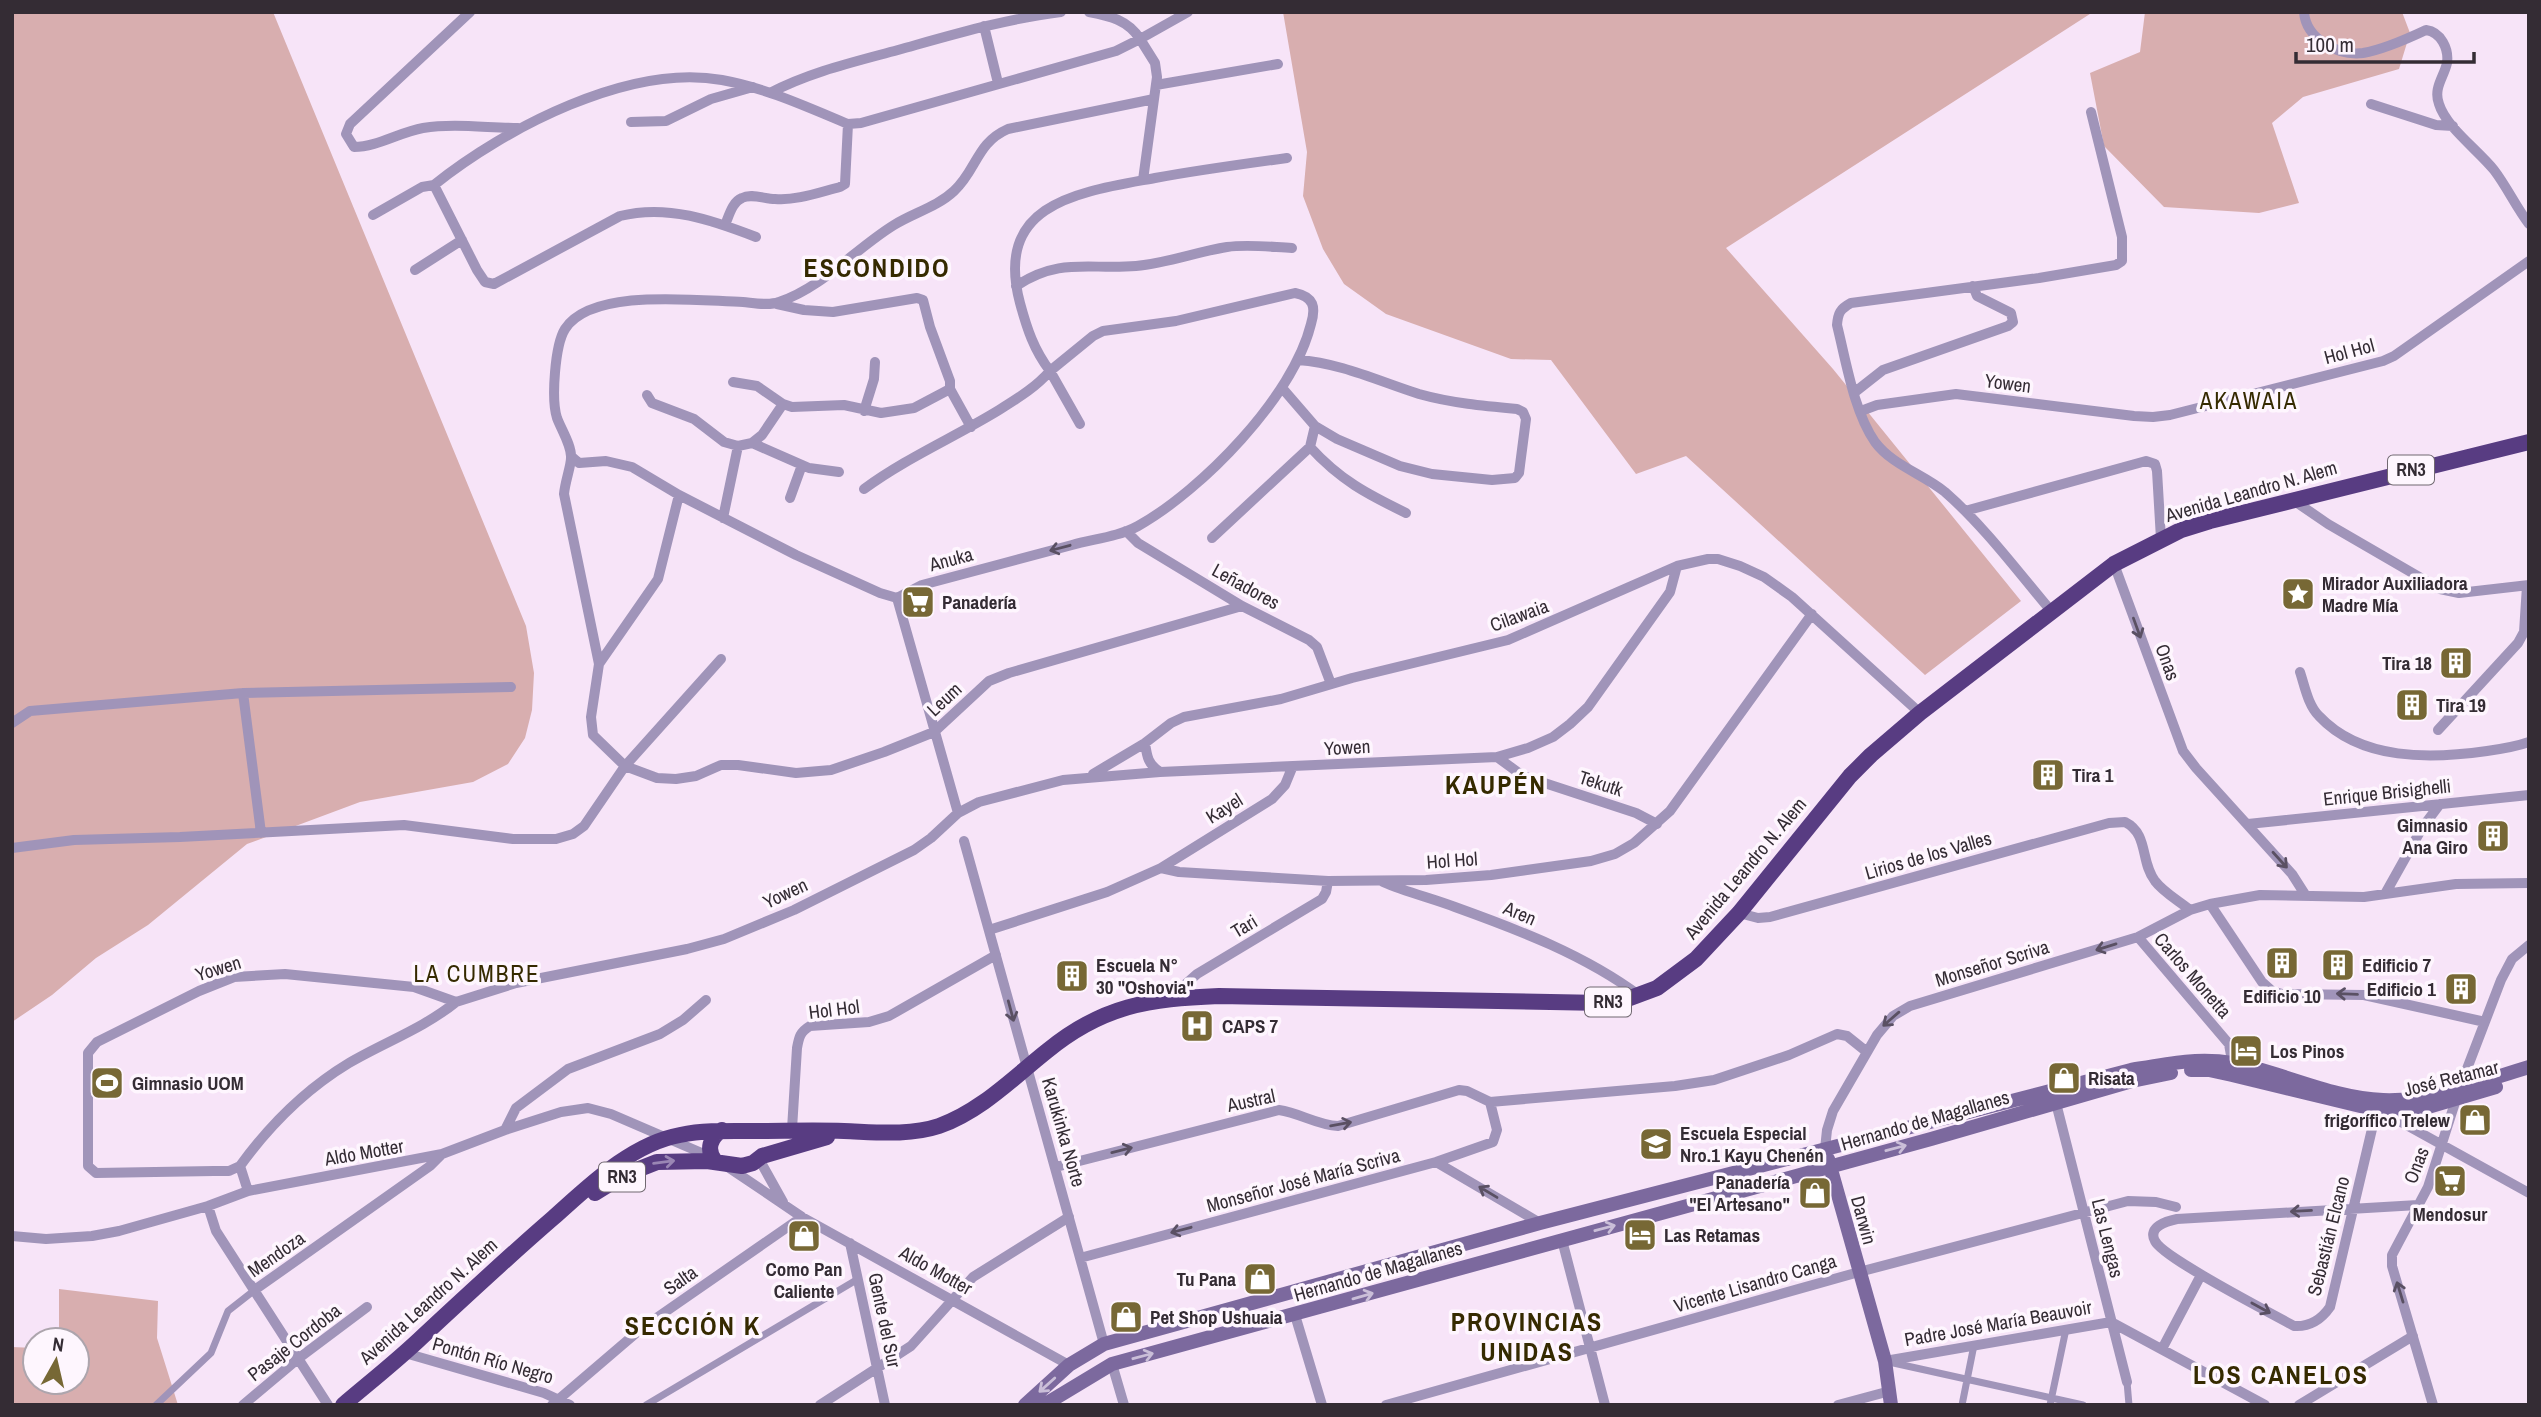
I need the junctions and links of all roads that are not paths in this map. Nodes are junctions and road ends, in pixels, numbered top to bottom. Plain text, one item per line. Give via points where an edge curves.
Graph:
1 (471, 12) edge
2 (1060, 12) edge
3 (1089, 12) edge
4 (1188, 12) edge
5 (2304, 12) edge
6 (1176, 15) edge
7 (984, 26) junction
8 (1140, 39) junction
9 (1278, 64) dead end
10 (998, 83) junction
11 (1156, 85) junction
12 (753, 87) junction
13 (770, 93) junction
14 (1154, 99) junction
15 (2371, 104) dead end
16 (2091, 112) dead end
17 (631, 122) dead end
18 (848, 124) junction
19 (2453, 126) junction
20 (519, 128) junction
21 (1287, 158) dead end
22 (1143, 180) junction
23 (434, 185) junction
24 (373, 215) dead end
25 (2529, 224) edge
26 (725, 225) junction
27 (756, 237) dead end
28 (462, 240) junction
29 (1292, 248) dead end
30 (2529, 261) edge
31 (415, 270) dead end
32 (1016, 286) junction
33 (1973, 286) junction
34 (776, 303) junction
35 (1298, 360) junction
36 (876, 362) dead end
37 (1050, 372) junction
38 (733, 382) dead end
39 (950, 389) junction
40 (1283, 389) junction
41 (1855, 392) junction
42 (647, 395) dead end
43 (783, 404) junction
44 (864, 411) junction
45 (1861, 411) junction
46 (2153, 417) joint
47 (1080, 424) dead end
48 (1315, 426) junction
49 (971, 427) junction
50 (2529, 442) edge
51 (752, 443) junction
52 (738, 446) junction
53 (1310, 447) junction
54 (572, 457) junction
55 (802, 465) junction
56 (839, 472) dead end
57 (864, 489) dead end
58 (679, 495) junction
59 (790, 498) dead end
60 (2293, 499) junction
61 (1965, 511) junction
62 (1406, 513) dead end
63 (723, 518) junction
64 (1126, 531) junction
65 (1212, 538) dead end
66 (2161, 539) junction
67 (2114, 564) junction
68 (1677, 566) junction
69 (2528, 586) edge
70 (897, 598) junction
71 (1242, 606) junction
72 (2052, 612) junction
73 (1812, 614) junction
74 (721, 659) dead end
75 (599, 664) junction
76 (2300, 672) dead end
77 (1331, 684) junction
78 (511, 687) dead end
79 (243, 692) junction
80 (1920, 713) junction
81 (12, 723) edge
82 (2438, 730) dead end
83 (934, 732) junction
84 (2529, 742) edge
85 (1145, 743) junction
86 (1497, 757) junction
87 (625, 766) junction
88 (1292, 768) junction
89 (1160, 772) junction
90 (1090, 776) junction
91 (2529, 795) edge
92 (2440, 804) junction
93 (958, 813) junction
94 (2125, 822) joint
95 (1657, 824) junction
96 (2248, 824) junction
97 (261, 833) junction
98 (964, 841) dead end
99 (12, 848) edge
100 (1161, 867) junction
101 (1378, 880) junction
102 (1328, 881) junction
103 (2529, 883) edge
104 (2385, 894) junction
105 (2306, 896) junction
106 (2210, 904) junction
107 (2190, 910) junction
108 (1739, 913) junction
109 (989, 930) junction
110 (2138, 937) junction
111 (2529, 945) edge
112 (996, 955) junction
113 (1640, 996) junction
114 (1170, 998) junction
115 (705, 1000) dead end
116 (456, 1002) junction
117 (2486, 1022) junction
118 (1867, 1052) junction
119 (1028, 1067) junction
120 (2529, 1068) edge
121 (2233, 1069) junction
122 (2529, 1077) edge
123 (2459, 1093) junction
124 (1490, 1102) junction
125 (2056, 1103) junction
126 (2381, 1111) junction
127 (792, 1129) junction
128 (505, 1130) junction
129 (722, 1130) junction
130 (752, 1131) junction
131 (853, 1132) junction
132 (668, 1138) junction
133 (2442, 1146) junction
134 (1825, 1149) junction
135 (442, 1154) junction
136 (761, 1158) junction
137 (718, 1161) junction
138 (1436, 1162) junction
139 (240, 1166) junction
140 (1830, 1166) junction
141 (1056, 1167) junction
142 (248, 1191) junction
143 (2529, 1193) edge
144 (2418, 1205) junction
145 (208, 1206) junction
146 (785, 1206) junction
147 (2176, 1206) dead end
148 (2353, 1208) junction
149 (2083, 1212) junction
150 (802, 1216) junction
151 (1069, 1217) junction
152 (1540, 1223) junction
153 (540, 1229) junction
154 (12, 1236) edge
155 (1562, 1240) junction
156 (850, 1243) junction
157 (1080, 1258) junction
158 (1858, 1272) junction
159 (2201, 1275) junction
160 (858, 1279) junction
161 (256, 1289) junction
162 (952, 1299) junction
163 (367, 1307) dead end
164 (1295, 1315) junction
165 (2111, 1322) junction
166 (2066, 1329) junction
167 (2413, 1336) junction
168 (1104, 1344) junction
169 (1974, 1345) junction
170 (1590, 1347) junction
171 (2162, 1349) junction
172 (405, 1353) junction
173 (299, 1358) junction
174 (1885, 1361) junction
175 (1112, 1364) junction
176 (1069, 1365) junction
177 (877, 1370) junction
178 (1967, 1378) junction
179 (2127, 1382) joint
180 (1891, 1398) edge
181 (556, 1401) edge
182 (2051, 1401) edge
183 (156, 1405) edge
184 (243, 1405) edge
185 (328, 1405) edge
186 (343, 1405) edge
187 (570, 1405) edge
188 (646, 1405) edge
189 (820, 1405) edge
190 (885, 1405) edge
191 (1025, 1405) edge
192 (1044, 1405) edge
193 (1124, 1405) edge
194 (1322, 1405) edge
195 (1385, 1405) edge
196 (1605, 1405) edge
197 (1838, 1405) edge
198 (1962, 1405) edge
199 (2082, 1405) edge
200 (2129, 1405) edge
201 (2265, 1405) edge
202 (2299, 1405) edge
203 (2433, 1405) edge

1 - 20 street via 350,124 346,134 354,147 365,147 427,128
2 - 7 street
3 - 8 street via 1120,20
4 - 6 street
5 - 19 street via 2319,40 2348,52 2363,52 2434,31 2446,50 2437,99
6 - 8 street
7 - 10 street
7 - 13 street via 827,70
8 - 10 street via 1116,51
8 - 11 street via 1155,63
9 - 11 street
10 - 18 street
11 - 14 street
12 - 13 street
12 - 17 street via 711,99 666,121
12 - 20 street via 687,76 643,81 609,90
13 - 18 street
14 - 22 street
14 - 34 street via 997,134 949,196 895,225 803,292
15 - 19 street
16 - 33 street via 2122,237 2122,261
18 - 26 street via 845,184 778,200 739,198
19 - 25 street via 2494,170
20 - 23 street
21 - 22 street
22 - 32 street via 1070,196 1051,205 1020,242 1013,263
23 - 24 street via 422,187
23 - 28 street
26 - 27 street
26 - 28 street via 661,211 638,211 620,216 494,284 485,282
28 - 31 street
29 - 32 street via 1229,247 1136,266 1063,267 1043,271
30 - 46 street, Hol Hol via 2383,361
32 - 37 street via 1029,335
33 - 41 street via 1842,308 1837,325
33 - 41 street via 1978,296 2011,313 2008,326 1883,370
34 - 39 street via 833,312 923,300
34 - 54 street via 620,301 573,320 560,340 554,397
35 - 37 street, Anuka via 1314,314 1306,295 1295,293 1176,321 1103,331
35 - 40 street, Anuka
35 - 48 street via 1339,365 1439,398 1517,409 1526,419 1519,473 1515,478 1492,480 1400,466
36 - 44 street
37 - 47 street
37 - 49 street
38 - 43 street via 757,386
39 - 44 street via 903,411
39 - 49 street
40 - 48 street
40 - 64 street, Anuka via 1208,472 1159,513
41 - 45 street
42 - 52 street via 652,403 695,419 724,442
43 - 44 street via 844,405
43 - 51 street
45 - 46 street, Yowen via 1956,394
45 - 61 street via 1877,444 1889,456 1943,490
48 - 53 street
49 - 57 street
50 - 60 highway, Avenida Leandro N. Alem / RN3
51 - 52 street
51 - 55 street
52 - 63 street
53 - 62 street via 1359,490
53 - 65 street
54 - 58 street via 579,463 606,461 632,467
54 - 75 street via 564,494
55 - 56 street
55 - 59 street
58 - 63 street
58 - 75 street via 658,579
60 - 66 highway, Avenida Leandro N. Alem / RN3
60 - 69 street via 2440,589 2459,593
61 - 66 street via 2146,461 2155,464
61 - 72 street
63 - 70 street
64 -> 70 street, Anuka via 922,585
64 - 71 street, Leñadores via 1138,543
66 - 67 highway, Avenida Leandro N. Alem / RN3
67 - 72 highway, Avenida Leandro N. Alem / RN3
67 -> 96 street, Onas via 2183,751
68 - 73 street, Cilawaia via 1718,559 1740,566 1764,577
68 - 77 street, Cilawaia via 1508,640
68 - 86 street, Yowen via 1670,592 1588,707 1553,737
69 - 82 street via 2524,632 2518,643
70 - 83 street
71 - 77 street, Leñadores via 1317,647
71 - 83 street, Leum via 989,681
72 - 80 highway, Avenida Leandro N. Alem / RN3
73 - 80 street, Cilawaia
73 - 95 street, Hol Hol
74 - 87 street
75 - 87 street via 591,717 593,735
76 - 84 street via 2318,715 2357,743 2401,755 2458,755
77 - 85 street, Cilawaia via 1281,699 1184,717
78 - 79 street
79 - 81 street via 30,711
79 - 97 street
80 - 108 highway, Avenida Leandro N. Alem / RN3 via 1850,776
83 - 87 street, Leum via 831,770 796,773 721,765 676,779 657,778
83 - 93 street
85 - 89 street via 1147,760
85 - 90 street, Cilawaia
86 - 88 street, Yowen
86 - 95 street, Tekutk via 1523,776
87 - 97 street via 584,826 556,839 513,839 404,825
88 - 89 street, Yowen
88 - 100 street, Kayel via 1272,799
89 - 90 street, Yowen
90 - 93 street, Yowen via 979,803
91 - 92 street, Enrique Brisighelli
92 - 96 street, Enrique Brisighelli
92 - 104 street
93 - 116 street, Yowen via 914,850 736,934 687,950 516,983
94 - 107 street, Carlos Monetta via 2139,833 2156,883
94 - 108 street, Lirios de los Valles via 1770,917
95 - 101 street, Hol Hol via 1634,843 1591,861 1491,875
96 -> 105 street, Onas
97 - 99 street via 74,840
98 - 109 street, Karukinka Norte
100 - 102 street, Hol Hol
100 - 109 street via 1107,892
101 - 102 street, Hol Hol
101 - 113 street, Aren via 1505,925 1591,964
102 - 114 street, Tari via 1322,899 1197,974
103 - 104 street, Monseñor Scriva via 2456,884
104 - 105 street, Monseñor Scriva
105 - 106 street, Monseñor Scriva via 2260,895
106 - 107 street, Monseñor Scriva
117 -> 106 street via 2364,995 2272,991
107 - 110 street, Monseñor Scriva
108 - 113 highway, Avenida Leandro N. Alem / RN3 via 1677,975
109 - 112 street, Karukinka Norte
110 -> 118 street, Monseñor Scriva via 1910,1006 1886,1023
110 - 121 street, Carlos Monetta via 2229,1044
111 - 117 street, Onas via 2512,959
112 -> 119 street, Karukinka Norte
112 - 127 street, Hol Hol via 889,1016 869,1023 802,1030
113 - 114 highway, Avenida Leandro N. Alem / RN3 via 1603,1003
114 - 119 highway, Avenida Leandro N. Alem / RN3 via 1121,1008 1092,1020
115 - 128 street via 660,1034 568,1069 516,1108
116 - 139 street via 438,1017 347,1064 307,1094 285,1112
116 - 139 street, Yowen via 414,987 285,974 234,977 91,1048 91,1171 229,1171
117 - 123 street, Onas
118 - 124 street via 1837,1034 1714,1080
118 - 134 street, Darwin via 1833,1111
119 - 131 highway, Avenida Leandro N. Alem / RN3 via 982,1104 937,1127
119 - 141 street, Karukinka Norte
120 - 123 main road, José Retamar
121 - 123 main road, Hernando de Magallanes via 2385,1100
121 - 125 main road, Hernando de Magallanes via 2163,1074
121 - 126 main road, Hernando de Magallanes
121 - 134 main road, Hernando de Magallanes via 2188,1061 2131,1070
122 - 123 main road, José Retamar
123 - 126 main road, José Retamar via 2428,1107
123 - 133 street, Onas
124 - 138 street, Monseñor José María Scriva via 1497,1130 1493,1142
141 -> 124 street, Austral via 1279,1110 1338,1126 1460,1090
140 -> 125 main road, Hernando de Magallanes
125 - 149 street, Las Lengas
126 - 133 street, Hernando de Magallanes
126 - 148 street, Sebastián Elcano via 2372,1129
127 - 130 highway, Avenida Leandro N. Alem / RN3
127 - 131 highway, Avenida Leandro N. Alem / RN3
128 - 132 street, Aldo Motter via 588,1108
128 - 135 street, Aldo Motter
129 - 130 highway, Avenida Leandro N. Alem / RN3
129 - 132 highway, Avenida Leandro N. Alem / RN3
129 - 137 highway via 710,1144
130 - 136 highway via 761,1142
131 - 136 highway, Avenida Leandro N. Alem / RN3
132 - 137 street, Aldo Motter
132 - 153 highway, Avenida Leandro N. Alem / RN3 via 615,1166
133 - 143 street, Hernando de Magallanes
133 - 144 street, Onas
134 - 140 main road, Darwin
134 - 152 main road, Hernando de Magallanes
135 - 142 street, Aldo Motter
135 - 161 street, Mendoza
136 - 137 highway, Avenida Leandro N. Alem / RN3 via 748,1165
136 - 146 street
137 - 146 street, Aldo Motter
153 -> 137 highway, Avenida Leandro N. Alem / RN3 via 639,1168 657,1162
152 -> 138 street
138 -> 157 street, Monseñor José María Scriva
139 - 142 street
155 -> 140 main road, Hernando de Magallanes
140 - 158 main road, Darwin
141 - 151 street, Karukinka Norte
142 - 145 street, Aldo Motter
144 - 148 street
167 -> 144 street, Onas via 2392,1255
145 - 154 street, Aldo Motter via 92,1236
145 - 161 street via 216,1231
146 - 150 street, Aldo Motter
147 - 149 street, Vicente Lisandro Canga via 2142,1200
159 -> 148 street, Sebastián Elcano via 2294,1326 2304,1326 2330,1307
148 -> 159 street via 2177,1219 2157,1226 2155,1242
149 - 158 street, Vicente Lisandro Canga
149 - 165 street, Las Lengas
150 - 156 street, Aldo Motter
150 - 181 street, Salta via 642,1328
151 - 157 street, Karukinka Norte
151 - 162 street via 973,1277
152 - 168 main road, Hernando de Magallanes
153 - 172 highway, Avenida Leandro N. Alem / RN3
164 -> 155 main road, Hernando de Magallanes
155 - 170 street
156 - 160 street, Gente del Sur
156 - 162 street, Aldo Motter
157 - 168 street, Karukinka Norte
158 - 170 street, Vicente Lisandro Canga
158 - 174 main road, Darwin
159 - 171 street
160 - 177 street, Gente del Sur
160 - 188 street
161 - 173 street
161 - 183 street, Mendoza via 228,1311 211,1353
162 - 176 street, Aldo Motter
162 - 177 street via 911,1346
163 - 173 street, Pasaje Cordoba
175 -> 164 main road, Hernando de Magallanes
164 - 194 street
165 - 166 street, Padre José María Beauvoir
165 - 171 street, Padre José María Beauvoir
165 - 179 street, Las Lengas
166 - 169 street, Padre José María Beauvoir
166 - 182 street
167 - 202 street
167 - 203 street, Onas
168 - 176 main road, Hernando de Magallanes
169 - 174 street, Padre José María Beauvoir
169 - 178 street
170 - 195 street, Vicente Lisandro Canga
170 - 196 street
171 - 201 street, Padre José María Beauvoir
172 - 181 street, Pontón Río Negro
172 - 186 highway, Avenida Leandro N. Alem / RN3
173 - 184 street, Pasaje Cordoba
173 - 185 street
174 - 178 street
174 - 180 main road, Darwin
175 - 192 main road, Hernando de Magallanes
175 - 193 street
176 -> 191 main road, Hernando de Magallanes
177 - 189 street
177 - 190 street, Gente del Sur
178 - 182 street
178 - 198 street
179 - 200 street
180 - 197 street
181 - 187 street, Pontón Río Negro
182 - 199 street

